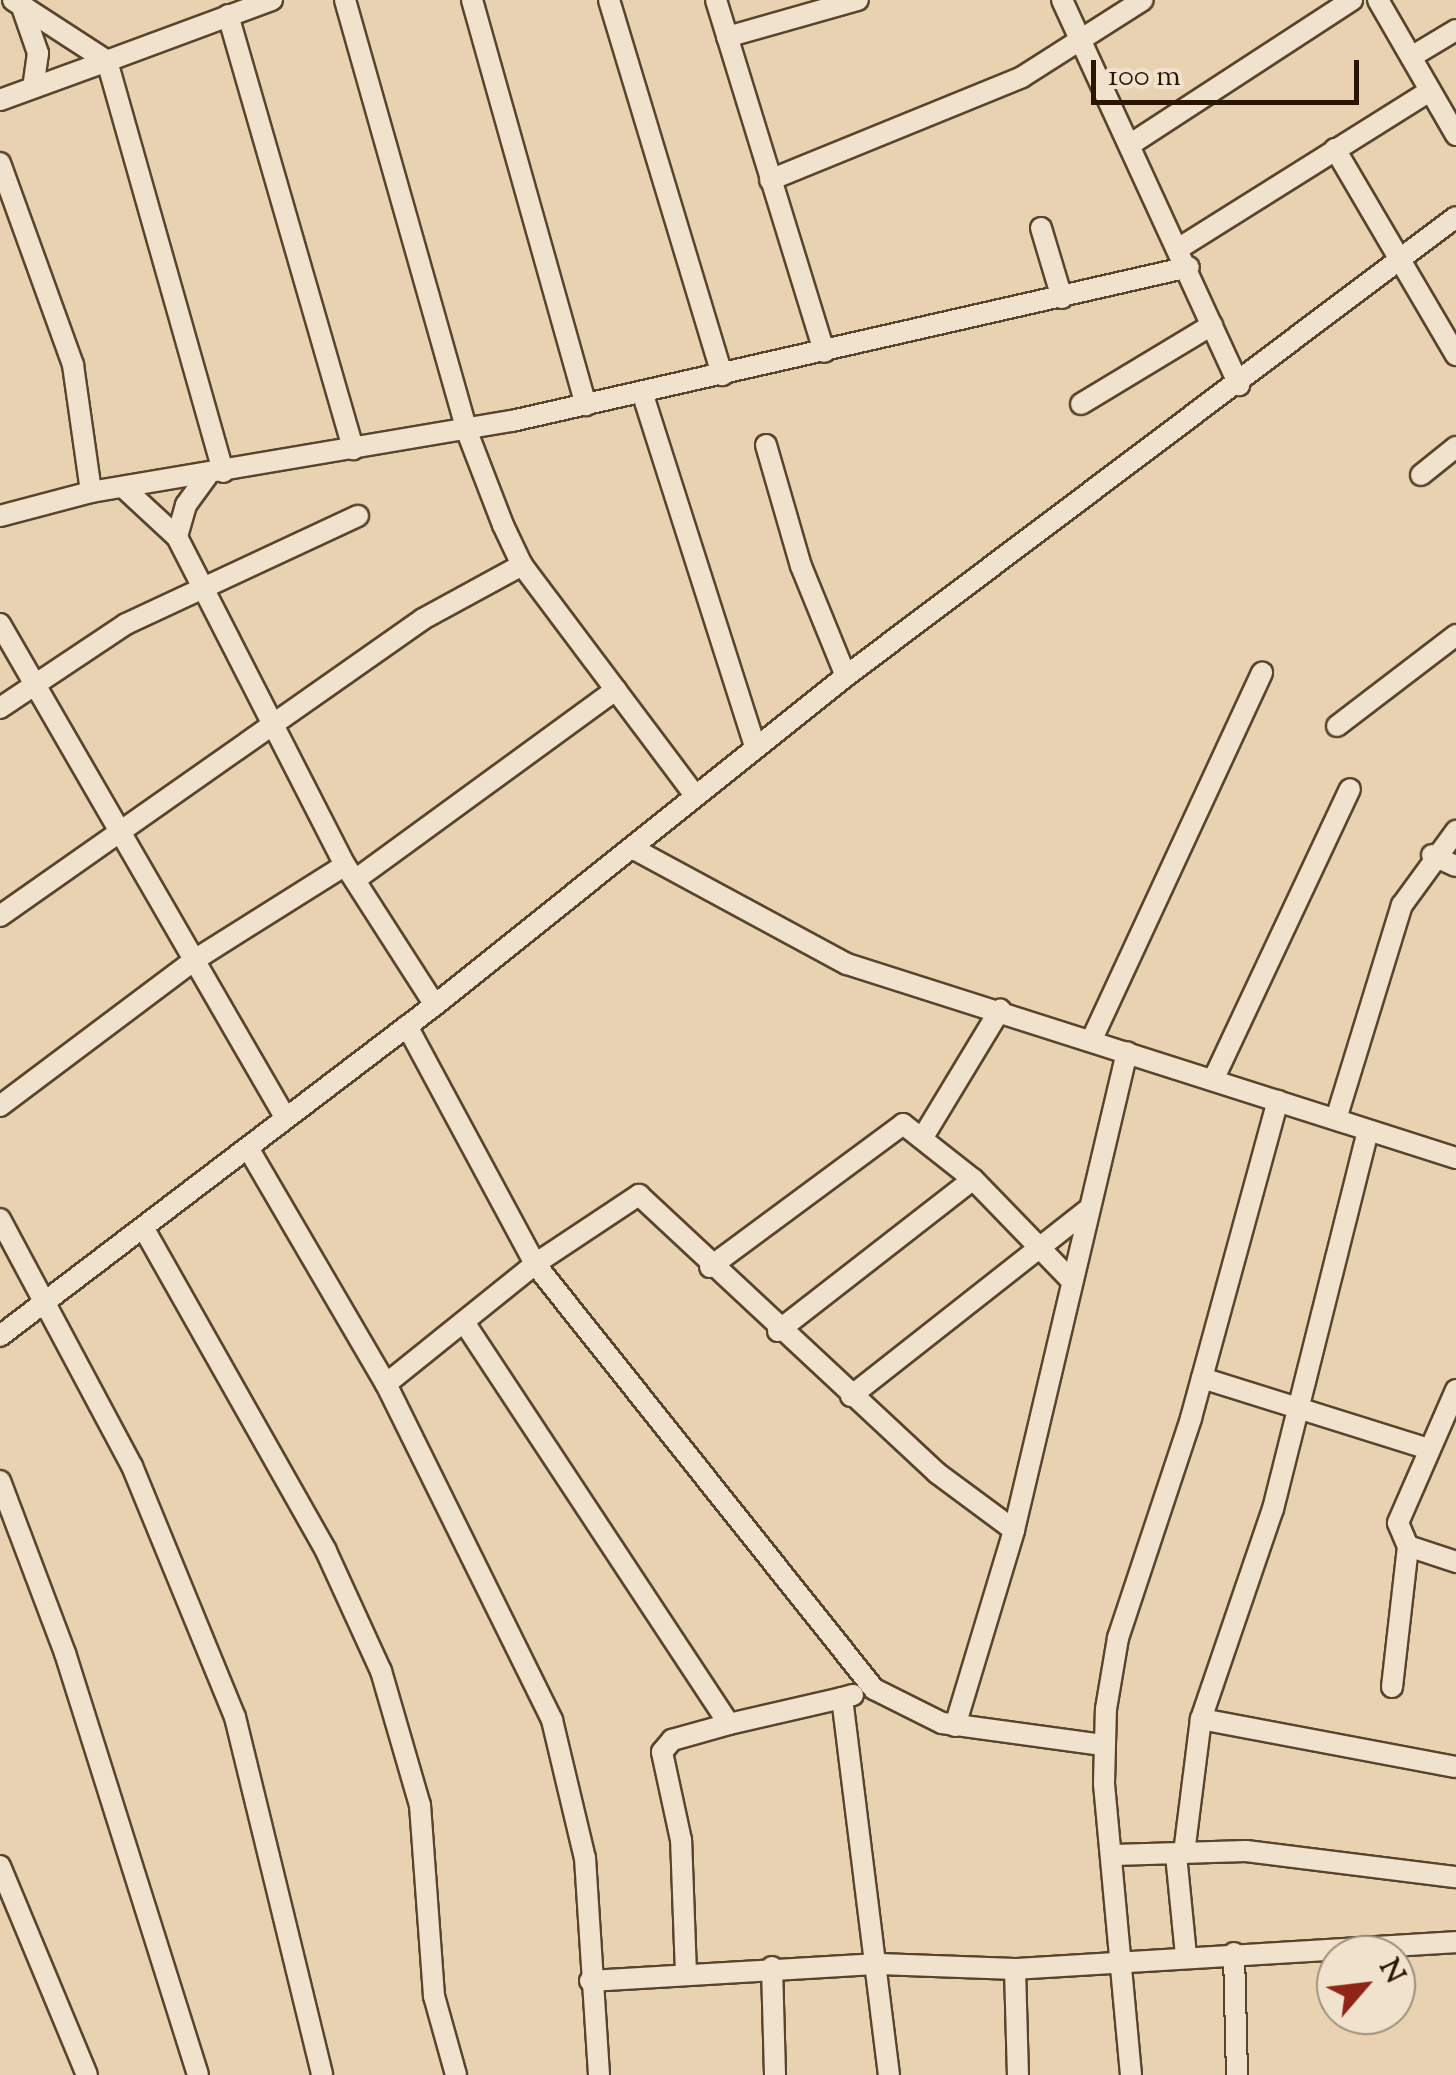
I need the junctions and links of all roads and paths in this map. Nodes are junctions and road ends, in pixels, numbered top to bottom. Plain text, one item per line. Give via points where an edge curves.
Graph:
1 (272, 0) edge
2 (345, 0) edge
3 (472, 0) edge
4 (609, 0) edge
5 (716, 0) edge
6 (858, 0) edge
7 (1062, 0) edge
8 (1144, 0) edge
9 (1352, 0) edge
10 (1378, 0) edge
11 (18, 5) edge
12 (228, 15) junction
13 (1456, 30) edge
14 (726, 37) junction
15 (1083, 44) junction
16 (1412, 58) junction
17 (106, 61) junction
18 (34, 82) junction
19 (1430, 91) junction
20 (0, 100) edge
21 (1456, 135) edge
22 (1131, 144) junction
23 (1335, 149) junction
24 (0, 163) edge
25 (770, 180) junction
26 (1456, 216) edge
27 (1041, 228) dead end
28 (1185, 257) junction
29 (1400, 262) junction
30 (1062, 298) junction
31 (1212, 325) junction
32 (824, 352) junction
33 (1456, 355) edge
34 (722, 375) junction
35 (1239, 385) junction
36 (642, 392) junction
37 (1081, 404) dead end
38 (586, 405) junction
39 (466, 429) junction
40 (766, 445) dead end
41 (1456, 447) edge
42 (353, 449) junction
43 (215, 474) junction
44 (1420, 475) dead end
45 (124, 488) junction
46 (91, 492) junction
47 (0, 516) edge
48 (358, 516) dead end
49 (178, 537) junction
50 (522, 565) junction
51 (199, 586) junction
52 (0, 624) edge
53 (1456, 635) edge
54 (1262, 672) dead end
55 (846, 676) junction
56 (31, 684) junction
57 (616, 690) junction
58 (0, 708) edge
59 (268, 724) junction
60 (1337, 726) dead end
61 (755, 746) junction
62 (1350, 789) dead end
63 (695, 795) junction
64 (117, 826) junction
65 (1456, 831) edge
66 (634, 849) junction
67 (1432, 856) junction
68 (1456, 866) edge
69 (350, 872) junction
70 (0, 916) edge
71 (196, 959) junction
72 (435, 1005) junction
73 (1000, 1010) junction
74 (407, 1026) junction
75 (1092, 1039) junction
76 (1127, 1052) junction
77 (1214, 1078) junction
78 (1278, 1102) junction
79 (0, 1106) edge
80 (285, 1117) junction
81 (1336, 1119) junction
82 (1368, 1131) junction
83 (923, 1137) junction
84 (248, 1148) junction
85 (1456, 1158) edge
86 (973, 1180) junction
87 (1086, 1211) junction
88 (0, 1219) edge
89 (144, 1229) junction
90 (1037, 1246) junction
91 (535, 1264) junction
92 (710, 1266) junction
93 (1072, 1281) junction
94 (43, 1304) junction
95 (464, 1322) junction
96 (778, 1331) junction
97 (0, 1336) edge
98 (1202, 1378) junction
99 (386, 1384) junction
100 (1456, 1390) edge
101 (851, 1396) junction
102 (1297, 1412) junction
103 (1426, 1448) junction
104 (0, 1481) edge
105 (1014, 1530) junction
106 (1408, 1546) junction
107 (1456, 1562) edge
108 (1392, 1687) dead end
109 (874, 1689) junction
110 (842, 1698) junction
111 (1201, 1719) junction
112 (729, 1724) junction
113 (955, 1726) junction
114 (1103, 1745) junction
115 (1456, 1767) edge
116 (1180, 1854) junction
117 (1114, 1855) junction
118 (0, 1866) edge
119 (1456, 1877) edge
120 (1456, 1942) edge
121 (1234, 1953) junction
122 (1186, 1956) junction
123 (1123, 1959) junction
124 (879, 1964) junction
125 (772, 1968) junction
126 (1015, 1969) junction
127 (686, 1974) junction
128 (590, 1980) junction
129 (86, 2075) edge
130 (198, 2075) edge
131 (322, 2075) edge
132 (456, 2075) edge
133 (599, 2075) edge
134 (775, 2075) edge
135 (889, 2075) edge
136 (1018, 2075) edge
137 (1131, 2075) edge
138 (1237, 2075) edge

1 - 12 street
2 - 39 street
3 - 38 street
4 - 34 street
5 - 14 street
6 - 14 street
7 - 15 street
8 - 15 street
9 - 22 street
10 - 16 street
11 - 17 street
11 - 18 street via 38,53
12 - 17 street
12 - 42 street
13 - 16 street
14 - 25 street
15 - 22 street
15 - 25 street via 952,110
16 - 19 street
17 - 18 street
17 - 43 street
18 - 20 street
19 - 21 street
19 - 23 street
22 - 28 street
23 - 28 street
23 - 29 street
24 - 46 street via 80,392
25 - 32 street
26 - 29 street
27 - 30 street
28 - 30 street
28 - 31 street
29 - 33 street
29 - 35 street
30 - 32 street
31 - 35 street
31 - 37 street
32 - 34 street
34 - 36 street
35 - 55 street
36 - 38 street
36 - 61 street
38 - 39 street
39 - 42 street
39 - 50 street
40 - 55 street via 801,566
41 - 44 street
42 - 43 street
43 - 45 street
43 - 49 street via 186,506
45 - 46 street
45 - 49 street
46 - 47 street
48 - 51 street
49 - 51 street
50 - 57 street
50 - 59 street via 447,603
51 - 56 street
51 - 59 street
52 - 56 street
53 - 60 street
54 - 75 street
55 - 61 street
56 - 58 street
56 - 64 street
57 - 63 street
57 - 69 street
59 - 64 street
59 - 69 street
61 - 63 street
62 - 77 street
63 - 66 street
64 - 70 street
64 - 71 street
65 - 67 street
66 - 72 street
66 - 73 street via 822,953
67 - 68 street
67 - 81 street via 1402,905
69 - 71 street
69 - 72 street
71 - 79 street
71 - 80 street
72 - 74 street
73 - 75 street
73 - 83 street
74 - 80 street
74 - 91 street
75 - 76 street
76 - 77 street
76 - 87 street
77 - 78 street
78 - 81 street
78 - 98 street
80 - 84 street
81 - 82 street
82 - 85 street
82 - 102 street
83 - 86 street
83 - 92 street via 903,1124 892,1127
84 - 89 street
84 - 99 street
86 - 90 street
86 - 96 street
87 - 90 street
87 - 93 street
88 - 94 street
89 - 94 street
89 - 132 street via 326,1551 381,1671 420,1805 434,1996
90 - 93 street
90 - 101 street
91 - 92 street via 638,1195
91 - 95 street
91 - 109 street
92 - 96 street
93 - 105 street
94 - 97 street
94 - 131 street via 132,1466 242,1735
95 - 99 street
95 - 112 street
96 - 101 street
98 - 102 street
98 - 114 street via 1118,1638
99 - 128 street via 552,1720 585,1858
100 - 103 street
101 - 105 street
102 - 103 street
102 - 111 street
103 - 106 street via 1398,1516
104 - 130 street via 65,1653
105 - 113 street
106 - 107 street
106 - 108 street
109 - 110 street
109 - 113 street via 917,1716
110 - 112 street
110 - 124 street
111 - 115 street
111 - 116 street
112 - 127 street via 672,1740 662,1752 681,1840
113 - 114 street
114 - 117 street
116 - 117 street
116 - 119 street via 1278,1853
116 - 122 street
117 - 123 street
118 - 129 street
120 - 121 street
121 - 122 street
121 - 138 street
122 - 123 street
123 - 126 street
123 - 137 street
124 - 125 street
124 - 126 street
124 - 135 street
125 - 127 street
125 - 134 street
126 - 136 street
127 - 128 street
128 - 133 street

